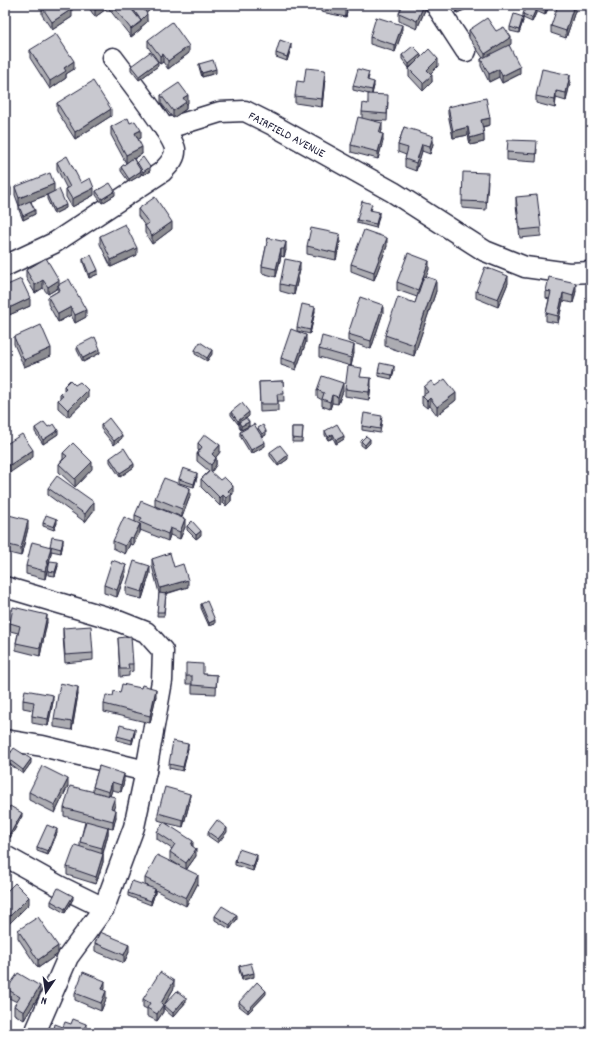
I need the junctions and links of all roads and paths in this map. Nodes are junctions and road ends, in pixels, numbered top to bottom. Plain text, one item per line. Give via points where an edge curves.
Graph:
1 (436, 5) edge
2 (466, 51) dead end
3 (113, 58) dead end
4 (164, 129) junction
5 (5, 266) edge
6 (591, 272) edge
7 (5, 587) edge
8 (5, 740) edge
9 (146, 771) junction
10 (5, 856) edge
11 (104, 908) junction
12 (35, 1033) edge

1 - 2 street
3 - 4 street
4 - 5 street via 175,148 174,158 162,172 54,243
4 - 6 street, FAIRFIELD AVENUE via 220,112 245,112 272,124 393,192 485,251 526,267 569,274
7 - 9 street via 113,619 146,632 164,651 162,681
8 - 9 street via 42,746
9 - 11 street via 134,827
10 - 11 street
11 - 12 street via 68,957

